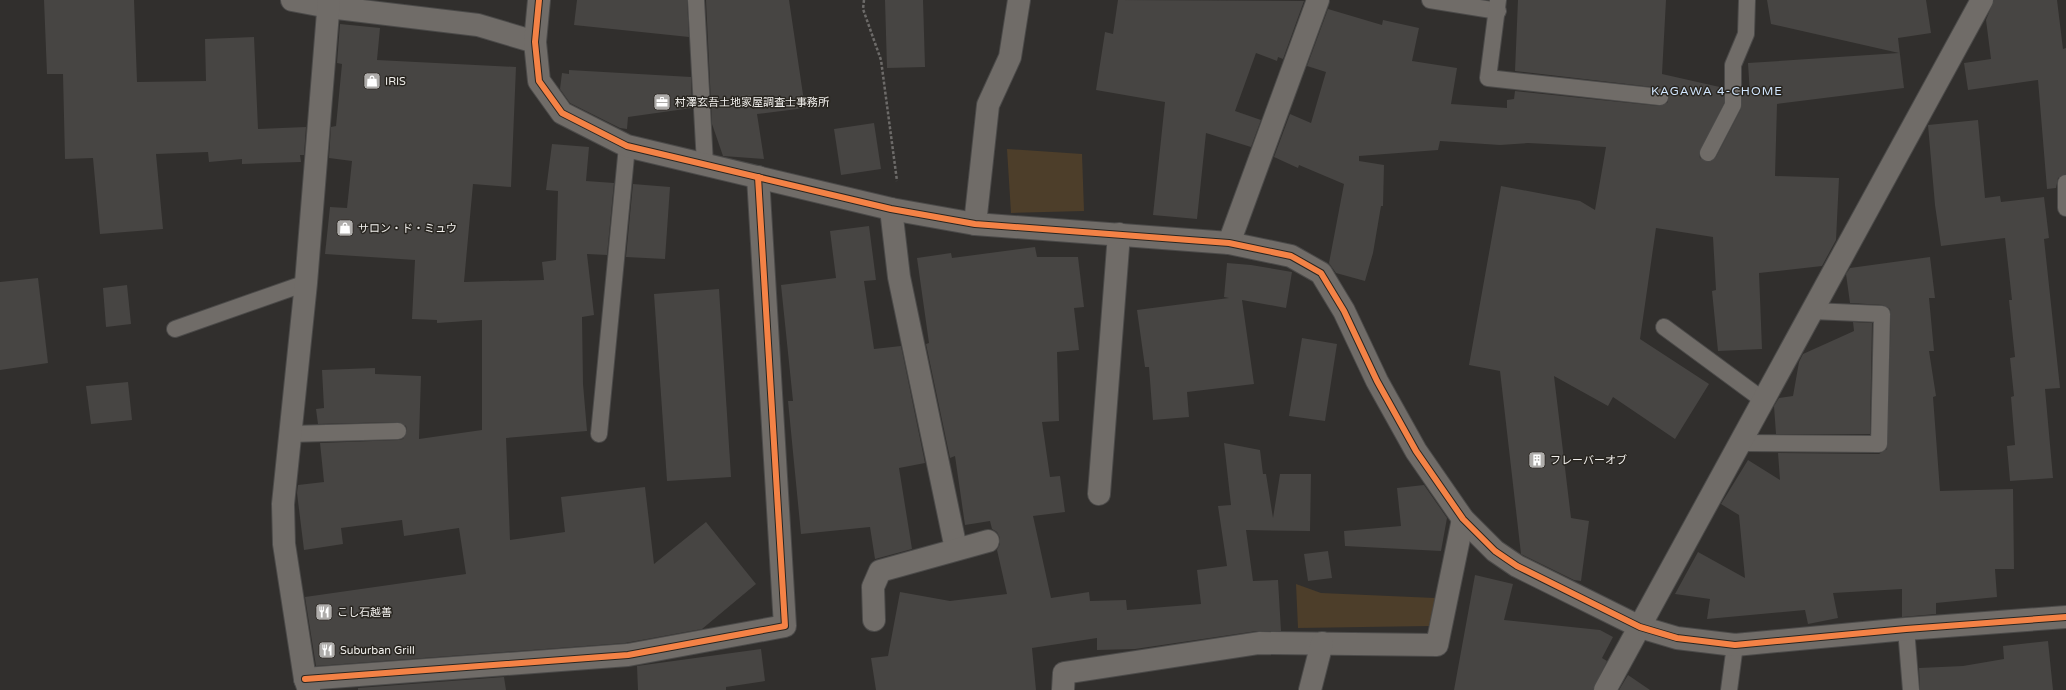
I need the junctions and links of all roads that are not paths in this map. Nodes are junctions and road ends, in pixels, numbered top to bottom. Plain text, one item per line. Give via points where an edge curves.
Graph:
1 (292, 0) edge
2 (540, 0) edge
3 (696, 0) edge
4 (1019, 0) edge
5 (1318, 0) edge
6 (1430, 0) edge
7 (1747, 0) edge
8 (1982, 0) edge
9 (329, 4) edge
10 (1498, 5) edge
11 (535, 42) junction
12 (1660, 97) dead end
13 (627, 146) junction
14 (1708, 153) dead end
15 (705, 164) junction
16 (758, 177) junction
17 (2066, 183) edge
18 (2066, 208) edge
19 (896, 210) junction
20 (975, 224) junction
21 (1118, 234) junction
22 (1229, 243) junction
23 (306, 283) junction
24 (1812, 311) junction
25 (1664, 327) dead end
26 (175, 329) dead end
27 (1763, 400) junction
28 (398, 431) dead end
29 (290, 434) junction
30 (599, 434) dead end
31 (1740, 443) junction
32 (1099, 494) dead end
33 (1463, 519) junction
34 (988, 541) dead end
35 (956, 549) junction
36 (2066, 617) edge
37 (874, 620) dead end
38 (1640, 627) junction
39 (1906, 629) junction
40 (1322, 643) junction
41 (1735, 645) junction
42 (307, 684) edge
43 (1063, 690) edge
44 (1310, 690) edge
45 (1605, 690) edge
46 (1729, 690) edge
47 (1911, 690) edge

1 - 9 street
2 - 11 street
3 - 15 lane
4 - 20 street via 1010,57 988,105
5 - 22 street
6 - 10 lane
7 - 14 lane via 1746,34 1733,65 1732,105
8 - 24 street
9 - 11 street via 478,25
9 - 23 street
10 - 12 lane via 1488,78
11 - 13 street via 539,81 562,113
13 - 15 street
13 - 30 lane
15 - 16 street
16 - 19 street
16 - 42 street via 785,626 628,655
17 - 18 lane
19 - 20 street
19 - 35 street via 902,293
20 - 21 street
21 - 22 street
21 - 32 street
22 - 33 street via 1291,256 1321,273 1344,311 1377,381 1416,450
23 - 26 lane
23 - 29 street
24 - 27 street
24 - 31 lane via 1882,314 1879,444
25 - 27 lane
27 - 31 street
28 - 29 lane
29 - 42 street via 283,504 284,544
31 - 38 street
33 - 38 street via 1495,551 1517,566
33 - 40 street via 1437,645
34 - 35 street
35 - 37 street via 880,571 873,587
36 - 39 street
38 - 41 street via 1677,638
38 - 45 street
39 - 41 street
39 - 47 lane
40 - 43 street via 1259,643 1064,673
40 - 44 street
41 - 46 lane

